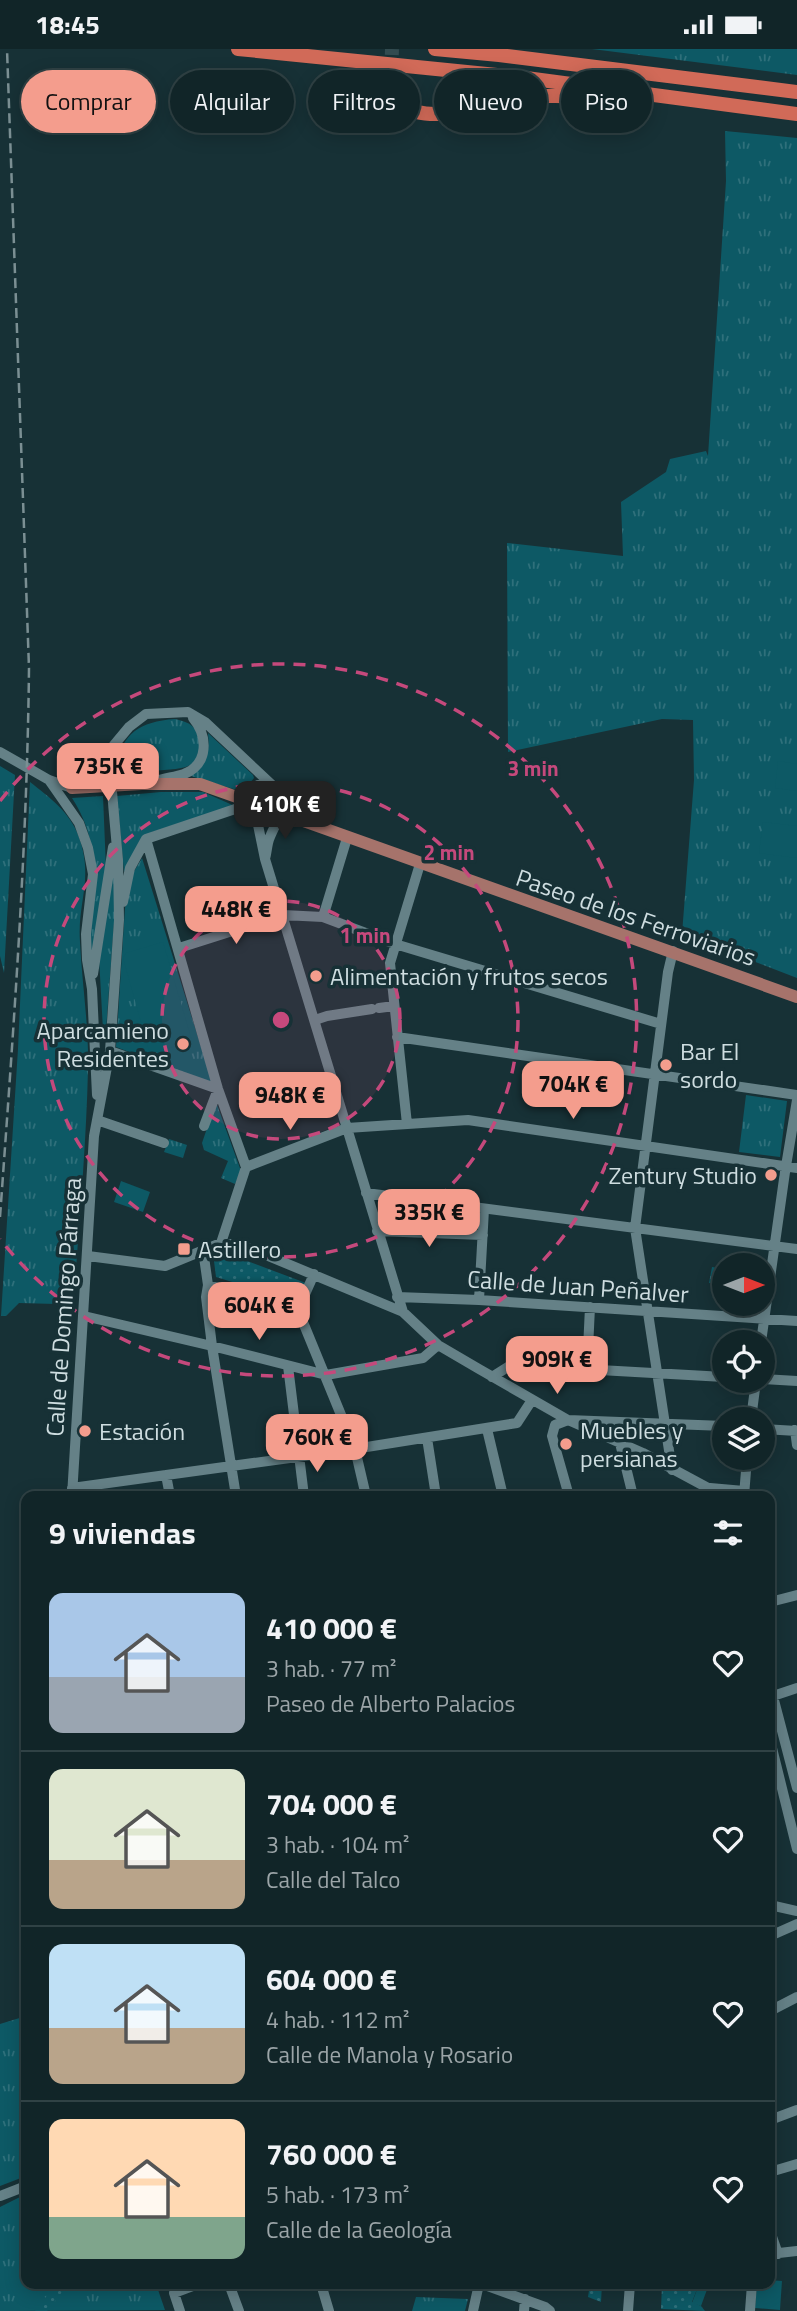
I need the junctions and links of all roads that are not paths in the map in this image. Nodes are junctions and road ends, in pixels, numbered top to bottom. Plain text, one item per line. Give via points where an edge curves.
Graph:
1 (238, 49) edge
2 (435, 49) edge
3 (533, 49) edge
4 (607, 69) junction
5 (437, 70) edge
6 (547, 81) edge
7 (797, 92) edge
8 (547, 96) edge
9 (769, 110) junction
10 (797, 114) edge
11 (188, 712) junction
12 (0, 752) edge
13 (49, 780) junction
14 (142, 784) junction
15 (272, 785) junction
16 (72, 788) joint
17 (253, 805) junction
18 (282, 815) junction
19 (114, 830) junction
20 (347, 838) junction
21 (146, 839) junction
22 (265, 859) junction
23 (420, 864) junction
24 (283, 915) junction
25 (323, 917) junction
26 (119, 920) junction
27 (395, 944) junction
28 (179, 948) junction
29 (673, 951) junction
30 (92, 989) junction
31 (797, 997) edge
32 (394, 1006) junction
33 (315, 1020) junction
34 (661, 1024) junction
35 (397, 1037) junction
36 (110, 1051) junction
37 (654, 1074) junction
38 (218, 1089) junction
39 (797, 1098) edge
40 (97, 1120) junction
41 (407, 1124) junction
42 (204, 1126) dead end
43 (347, 1128) junction
44 (164, 1143) dead end
45 (644, 1147) junction
46 (246, 1167) junction
47 (786, 1167) junction
48 (797, 1168) edge
49 (366, 1193) junction
50 (484, 1209) junction
51 (635, 1228) junction
52 (377, 1231) junction
53 (483, 1235) junction
54 (221, 1243) junction
55 (775, 1246) junction
56 (797, 1249) edge
57 (203, 1250) junction
58 (88, 1256) junction
59 (314, 1274) junction
60 (208, 1285) junction
61 (397, 1297) junction
62 (479, 1300) junction
63 (590, 1307) junction
64 (298, 1310) junction
65 (648, 1311) junction
66 (403, 1312) junction
67 (83, 1316) junction
68 (765, 1319) junction
69 (797, 1321) edge
70 (763, 1330) edge
71 (438, 1345) junction
72 (212, 1346) junction
73 (288, 1366) junction
74 (587, 1370) junction
75 (658, 1372) junction
76 (326, 1375) junction
77 (712, 1376) edge
78 (492, 1377) junction
79 (775, 1380) edge
80 (797, 1381) edge
81 (532, 1400) junction
82 (568, 1420) junction
83 (665, 1423) junction
84 (712, 1425) edge
85 (487, 1429) junction
86 (775, 1429) edge
87 (796, 1430) edge
88 (427, 1438) junction
89 (620, 1444) junction
90 (797, 1445) edge
91 (355, 1449) junction
92 (299, 1456) junction
93 (231, 1467) junction
94 (672, 1470) junction
95 (746, 1470) edge
96 (166, 1475) junction
97 (72, 1491) edge
98 (78, 1491) edge
99 (169, 1491) edge
100 (235, 1491) edge
101 (303, 1491) edge
102 (365, 1491) edge
103 (435, 1491) edge
104 (502, 1491) edge
105 (568, 1491) edge
106 (632, 1491) edge
107 (707, 1491) edge
108 (744, 1491) edge
109 (797, 1595) edge
110 (775, 1601) edge
111 (794, 1689) edge
112 (775, 1691) edge
113 (775, 1705) edge
114 (775, 1760) edge
115 (795, 1770) edge
116 (797, 1788) edge
117 (797, 1849) edge
118 (775, 1906) edge
119 (797, 1911) edge
120 (797, 1924) edge
121 (775, 1934) edge
122 (797, 1997) edge
123 (775, 2008) edge
124 (797, 2110) edge
125 (775, 2118) edge
126 (797, 2164) edge
127 (775, 2171) edge
128 (21, 2188) edge
129 (0, 2196) edge
130 (797, 2251) edge
131 (775, 2253) edge
132 (185, 2289) edge
133 (231, 2289) edge
134 (322, 2289) edge
135 (479, 2289) edge
136 (493, 2289) edge
137 (630, 2289) edge
138 (752, 2289) edge
139 (525, 2299) junction
140 (180, 2311) edge
141 (239, 2311) edge
142 (329, 2311) edge
143 (473, 2311) edge
144 (524, 2311) edge
145 (550, 2311) edge
146 (628, 2311) edge
147 (750, 2311) edge

1 - 5 highway
2 - 4 highway
3 - 4 highway
4 - 7 highway
6 - 9 highway
8 - 9 highway
9 - 10 highway
11 - 14 street via 205,740 197,765 185,773
11 - 15 street via 205,722
11 - 19 street via 146,714 114,745 110,769
12 - 13 street
13 - 16 street
13 - 30 street, Calle de Domingo Párraga via 79,823 88,848 93,874 86,934
14 - 16 main road, Paseo de los Ferroviarios
14 - 17 main road, Paseo de los Ferroviarios via 200,784
15 - 17 street via 258,785 251,791
15 - 18 street
17 - 18 main road, Paseo de los Ferroviarios
17 - 21 street
17 - 22 street
18 - 20 main road, Paseo de los Ferroviarios
18 - 22 street
19 - 26 street, Calle de Domingo Párraga
19 - 30 street, Calle de Domingo Párraga
20 - 23 main road, Paseo de los Ferroviarios
20 - 25 street
21 - 26 street via 130,868
21 - 28 street
22 - 24 street
23 - 27 street
23 - 29 main road, Paseo de los Ferroviarios
24 - 25 street
24 - 28 street
24 - 33 street
25 - 27 street
26 - 36 street, Calle de Domingo Párraga
27 - 32 street via 390,963
27 - 34 street
28 - 38 street
29 - 31 main road, Paseo de los Ferroviarios
29 - 34 street
30 - 40 street, Calle de Domingo Párraga
32 - 33 street
32 - 35 street
33 - 43 street
34 - 37 street
35 - 37 street
35 - 41 street
36 - 38 street
36 - 40 street, Calle de Domingo Párraga
37 - 39 street
37 - 45 street
38 - 42 street
38 - 46 street
39 - 47 street
40 - 44 street
40 - 58 street, Calle de Domingo Párraga
41 - 43 street
41 - 45 street via 468,1120
43 - 46 street
43 - 49 street
45 - 47 street
45 - 51 street
46 - 54 street
47 - 48 street
47 - 55 street
49 - 50 street
49 - 52 street
50 - 51 street
50 - 53 street
51 - 55 street
51 - 65 street
52 - 53 street
52 - 61 street
53 - 62 street
54 - 57 street
54 - 59 street via 242,1245
55 - 56 street
55 - 68 street
57 - 58 street via 165,1266
57 - 60 street
58 - 67 street, Calle de Domingo Párraga
59 - 64 street
59 - 66 street
60 - 64 street
60 - 72 street
61 - 62 street, Calle de Juan Peñalver
61 - 66 street
62 - 63 street, Calle de Juan Peñalver
63 - 65 street, Calle de Juan Peñalver
63 - 74 street
64 - 76 street
65 - 68 street, Calle de Juan Peñalver
65 - 75 street
66 - 71 street
67 - 72 street
67 - 97 street, Calle de Domingo Párraga
68 - 69 street, Calle de Juan Peñalver
68 - 70 street
71 - 76 street via 423,1358
71 - 78 street
72 - 73 street
72 - 93 street
73 - 76 street
73 - 92 street
74 - 75 street
74 - 78 street via 511,1365
75 - 77 street
75 - 83 street
76 - 91 street
78 - 81 street
79 - 80 street
81 - 82 street
81 - 85 street via 517,1423
82 - 83 street
82 - 89 street
82 - 105 street via 555,1425 552,1436
83 - 84 street
83 - 94 street
85 - 88 street
85 - 104 street
86 - 87 street
87 - 90 street
88 - 91 street
88 - 103 street
89 - 94 street
89 - 106 street
91 - 92 street
91 - 102 street
92 - 93 street
92 - 101 street
93 - 96 street
93 - 100 street
94 - 107 street
95 - 108 street
96 - 98 street
96 - 99 street
109 - 110 street
111 - 112 street
113 - 115 street
114 - 117 street
115 - 116 street
118 - 119 street
120 - 121 street
122 - 123 street
124 - 125 street
126 - 127 street
128 - 129 street
130 - 131 street
132 - 140 street via 174,2293
133 - 141 street
134 - 142 street
135 - 143 street
136 - 139 street
137 - 146 street
138 - 147 street
139 - 144 street
139 - 145 street

